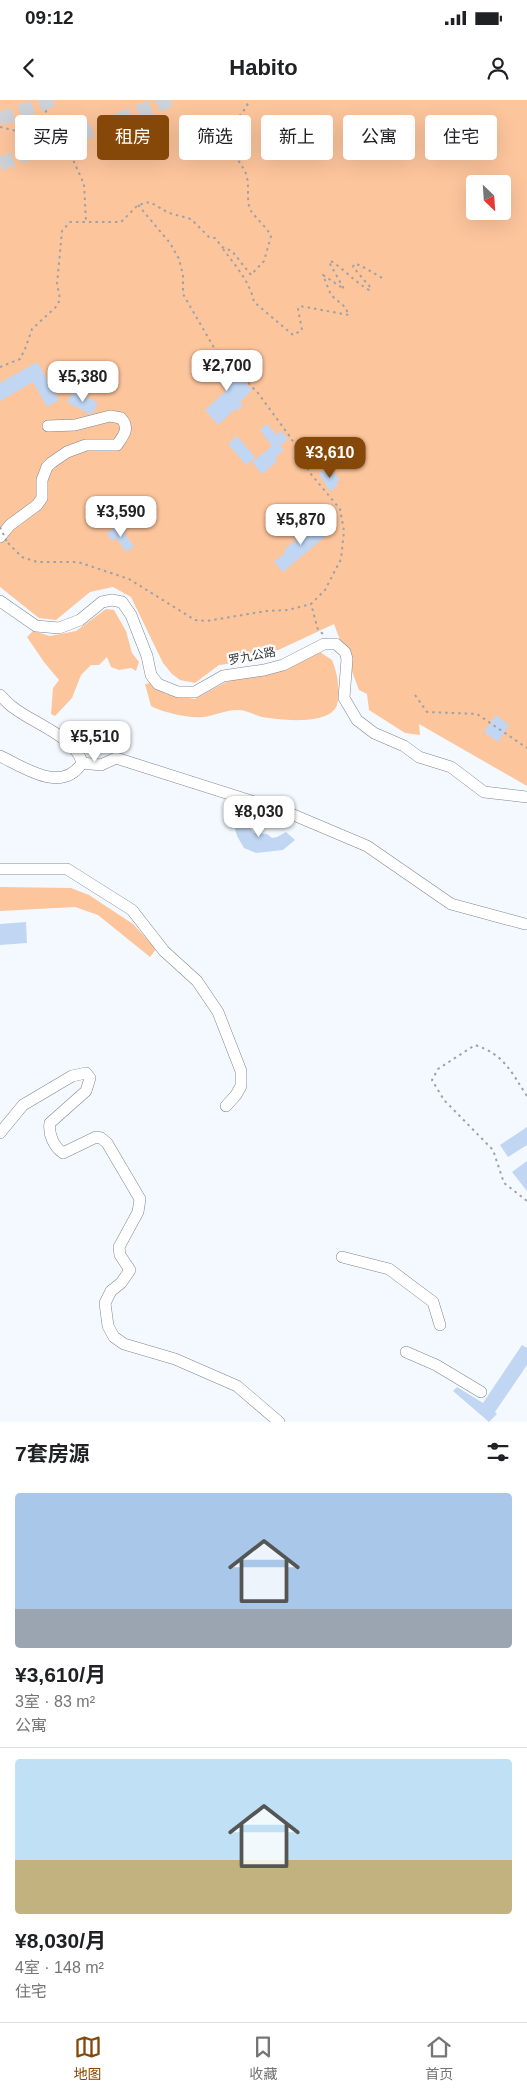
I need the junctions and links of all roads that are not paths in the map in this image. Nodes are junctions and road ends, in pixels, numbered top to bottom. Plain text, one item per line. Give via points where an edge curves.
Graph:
1 (48, 426) dead end
2 (3, 539) edge
3 (0, 600) edge
4 (0, 695) edge
5 (0, 756) edge
6 (82, 763) junction
7 (527, 797) edge
8 (0, 869) edge
9 (525, 924) dead end
10 (226, 1106) dead end
11 (0, 1133) edge
12 (342, 1257) dead end
13 (440, 1326) dead end
14 (406, 1352) dead end
15 (480, 1392) dead end
16 (279, 1422) edge

1 - 2 street via 75,425 110,416 122,418 126,430 117,444 86,445 51,462 42,480 42,498 10,525
3 - 7 street, 罗九公路 via 36,626 59,628 80,620 102,602 122,602 131,614 151,674 158,684 178,692 195,692 223,676 283,665 324,644 336,644 345,652 347,659 344,698 357,720 419,757 451,766 484,792
4 - 6 street via 13,708 70,743
5 - 6 street via 44,777 58,779 77,771
6 - 9 street via 101,765 116,758 289,813 367,846 451,904
8 - 10 street via 67,869 132,910 164,951 197,981 218,1012 241,1071 241,1086
11 - 16 street via 23,1105 72,1076 86,1073 90,1078 86,1091 50,1122 49,1130 56,1149 63,1153 96,1137 101,1138 140,1199 138,1212 119,1247 120,1255 130,1270 105,1303 108,1326 114,1337 124,1344 175,1359 237,1386
12 - 13 street via 389,1269 433,1302
14 - 15 street via 436,1365

